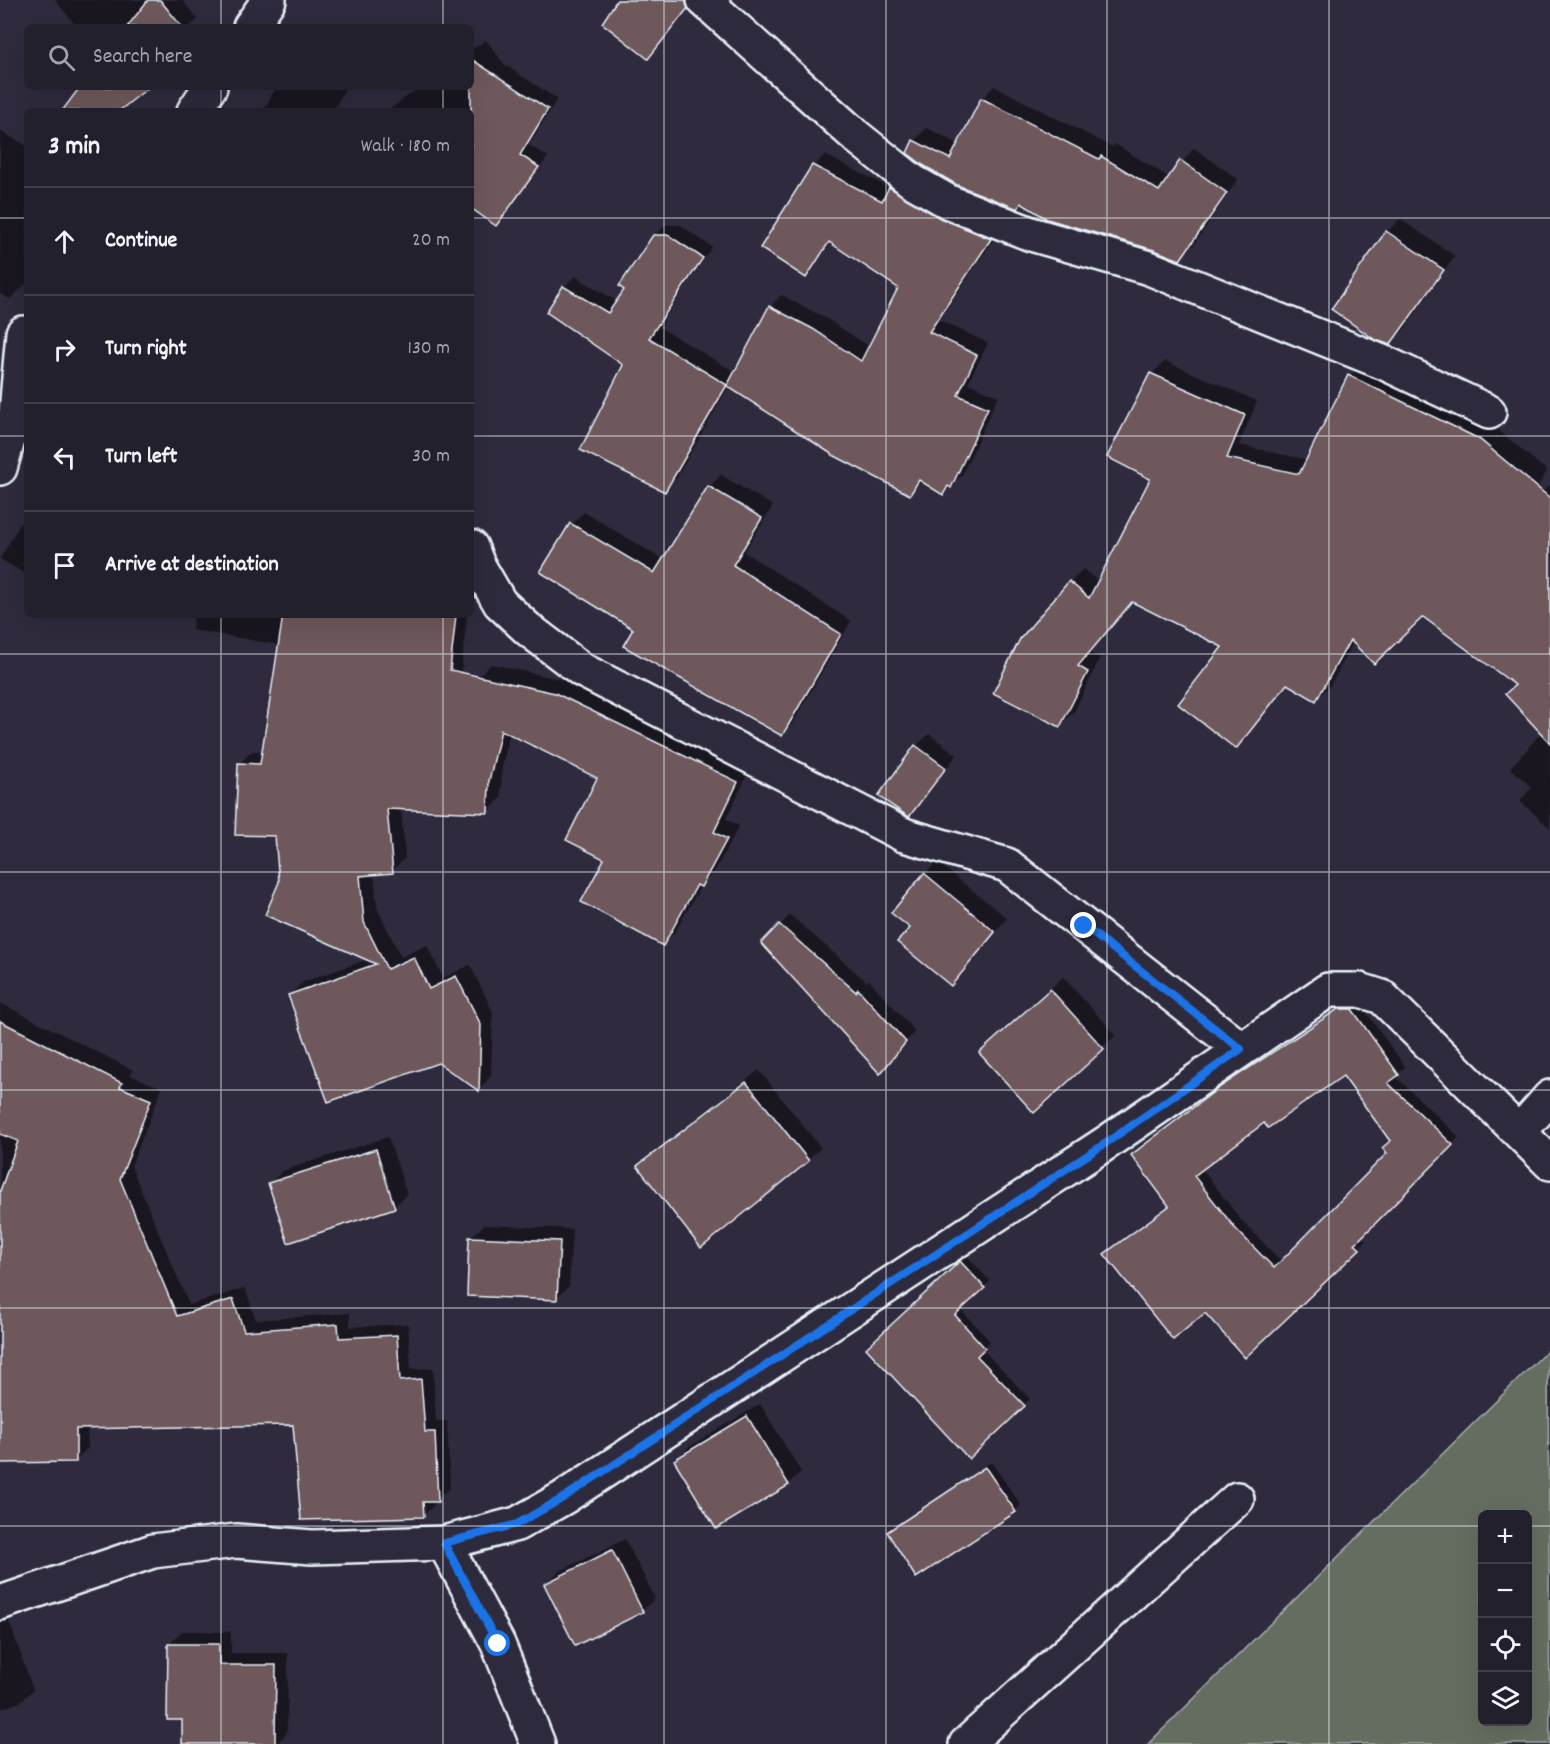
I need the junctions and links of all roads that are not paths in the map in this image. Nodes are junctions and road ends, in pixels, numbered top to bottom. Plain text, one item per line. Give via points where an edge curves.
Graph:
1 (268, 0) edge
2 (704, 0) edge
3 (252, 24) edge
4 (208, 90) edge
5 (196, 108) edge
6 (17, 331) edge
7 (1489, 412) dead end
8 (0, 468) edge
9 (474, 555) edge
10 (1241, 1049) junction
11 (1550, 1097) edge
12 (1520, 1131) junction
13 (1550, 1163) edge
14 (1237, 1499) dead end
15 (444, 1543) junction
16 (0, 1603) edge
17 (538, 1744) edge
18 (966, 1744) edge

1 - 3 street
2 - 7 street via 857,137 912,181 949,202 1031,234 1149,268 1396,369
4 - 5 street
6 - 8 street via 16,412
9 - 10 street via 500,603 528,630 582,670 904,835 1007,865
10 - 12 street via 1328,990 1360,990 1382,998
10 - 15 street via 1106,1143 563,1498 517,1524
11 - 12 street
12 - 13 street
14 - 18 street
15 - 16 street via 312,1547 236,1541 153,1551
15 - 17 street via 498,1644

